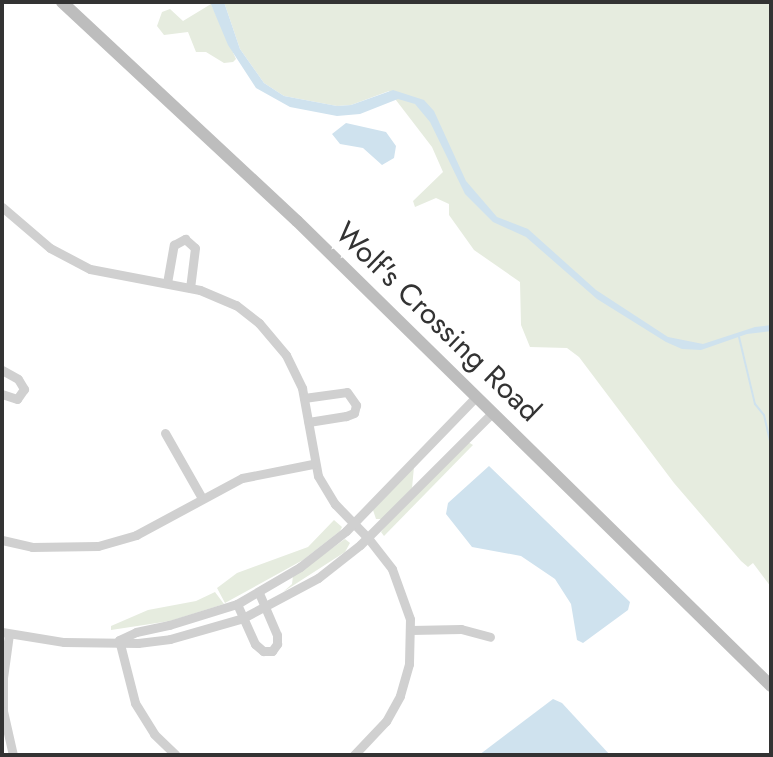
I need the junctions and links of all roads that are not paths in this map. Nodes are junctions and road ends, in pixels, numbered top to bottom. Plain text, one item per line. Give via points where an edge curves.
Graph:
1 (62, 2) edge
2 (2, 207) edge
3 (167, 283) junction
4 (190, 288) junction
5 (2, 370) edge
6 (2, 394) edge
7 (477, 396) junction
8 (304, 398) junction
9 (493, 412) junction
10 (308, 422) junction
11 (165, 433) dead end
12 (313, 464) junction
13 (202, 498) junction
14 (354, 523) junction
15 (368, 538) junction
16 (2, 540) edge
17 (259, 593) junction
18 (237, 604) junction
19 (265, 607) junction
20 (243, 618) junction
21 (411, 630) junction
22 (6, 633) edge
23 (490, 637) dead end
24 (119, 640) junction
25 (771, 686) edge
26 (13, 755) edge
27 (176, 755) edge
28 (354, 755) edge

1 - 7 main road, Wolf's Crossing Road
2 - 3 street via 76,263 106,274
3 - 4 street
3 - 4 street via 174,245 185,239 195,248
4 - 8 street via 226,300 259,323 286,355
5 - 6 street via 24,389 17,399
7 - 9 main road, Wolf's Crossing Road
7 - 14 street
8 - 10 street
8 - 10 street via 347,392 356,405 346,416
9 - 15 street
9 - 25 main road, Wolf's Crossing Road
10 - 12 street
11 - 13 street
12 - 13 street via 242,478
12 - 14 street via 323,488
13 - 16 street via 136,535 98,546 32,547
14 - 15 street
14 - 17 street
15 - 19 street via 318,578
15 - 21 street via 400,584
17 - 18 street
17 - 19 street
18 - 20 street
18 - 24 street
19 - 20 street
19 - 20 street via 278,639 272,651 259,649
20 - 24 street via 170,639
21 - 23 street via 461,629
21 - 28 street via 400,696 386,721
22 - 24 street via 64,642
22 - 26 street via 3,711
24 - 27 street via 135,703 154,734

